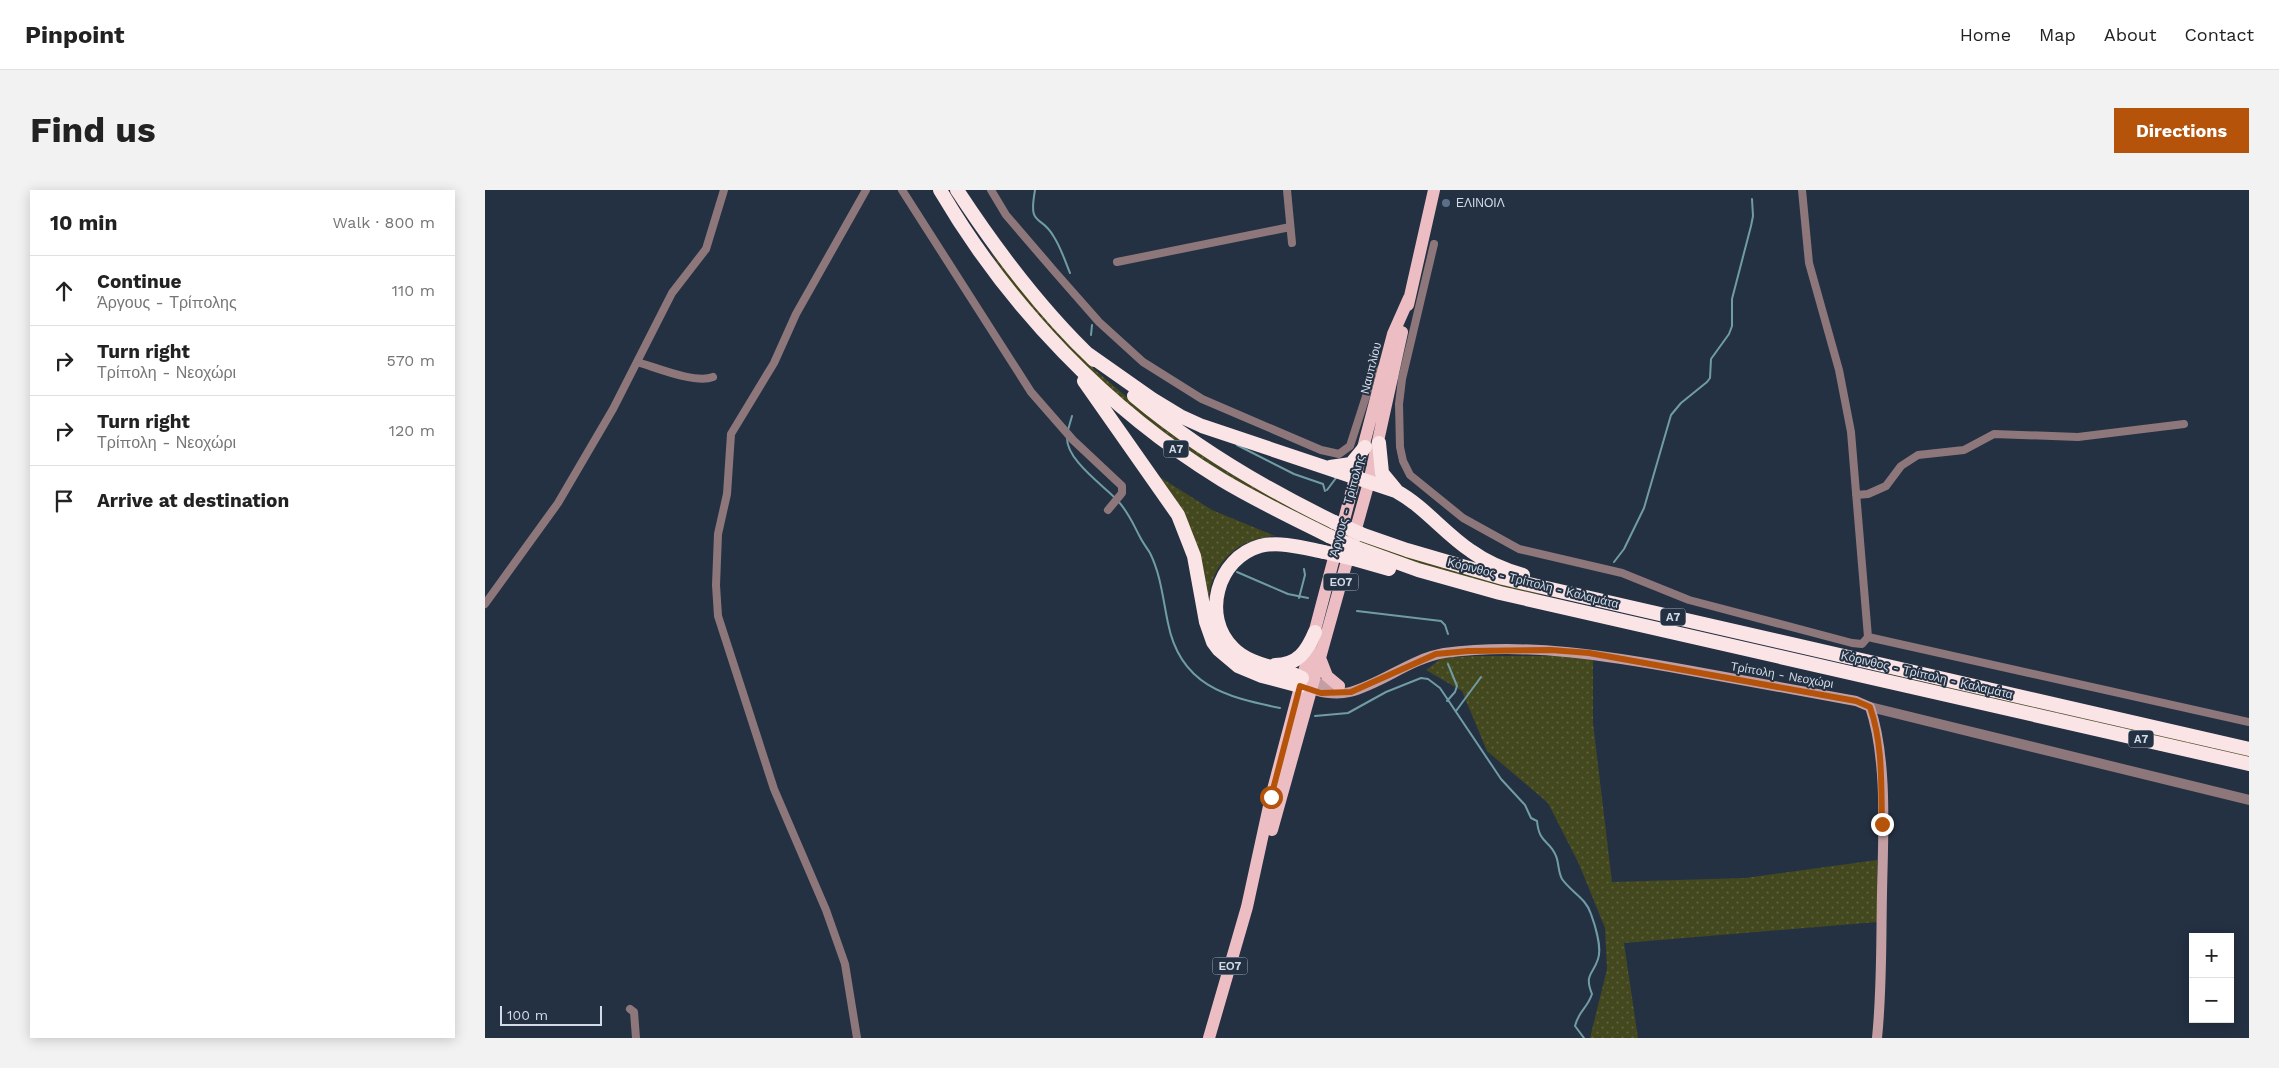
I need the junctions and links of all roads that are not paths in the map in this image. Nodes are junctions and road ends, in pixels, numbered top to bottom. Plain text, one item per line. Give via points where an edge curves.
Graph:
1 (724, 190) edge
2 (865, 190) edge
3 (903, 190) edge
4 (940, 190) edge
5 (957, 190) edge
6 (991, 190) edge
7 (1287, 190) edge
8 (1434, 190) edge
9 (1802, 190) edge
10 (1291, 227) junction
11 (1292, 243) dead end
12 (1434, 244) dead end
13 (1117, 262) dead end
14 (1409, 298) junction
15 (1045, 332) junction
16 (1088, 354) junction
17 (637, 362) junction
18 (1387, 362) junction
19 (713, 377) dead end
20 (2184, 424) dead end
21 (1379, 443) junction
22 (1365, 447) junction
23 (1327, 467) junction
24 (1363, 480) junction
25 (1396, 491) junction
26 (1857, 495) junction
27 (1108, 510) dead end
28 (1355, 554) junction
29 (1578, 595) junction
30 (485, 604) edge
31 (1315, 632) junction
32 (1867, 637) junction
33 (1319, 658) junction
34 (1270, 666) junction
35 (1307, 684) junction
36 (1339, 686) junction
37 (1364, 686) junction
38 (1870, 707) junction
39 (2249, 722) edge
40 (2249, 749) edge
41 (2249, 764) edge
42 (2249, 800) edge
43 (630, 1009) dead end
44 (636, 1038) edge
45 (857, 1038) edge
46 (1209, 1038) edge
47 (1877, 1038) edge

1 - 17 street via 706,249 672,293
2 - 45 street via 796,314 774,364 731,434 727,494 717,534 716,585 718,616 774,789 826,910 845,964
3 - 27 street via 1031,392 1073,440 1122,486 1122,493
4 - 15 highway, Κόρινθος - Τρίπολη - Καλαμάτα / Α7 via 979,249
5 - 16 highway, Κόρινθος - Τρίπολη - Καλαμάτα / Α7 via 1037,299
6 - 18 street via 1005,215 1099,322 1143,362 1202,399 1321,450 1339,454 1350,446 1369,387
7 - 10 street
8 - 14 main road, Ναυπλίου / ΕΟ7
9 - 26 street via 1809,262 1845,398
10 - 11 street
10 - 13 street
12 - 32 street via 1402,378 1399,404 1400,447 1410,475 1463,518 1519,549 1622,573 1729,612 1852,643 1862,644
14 - 18 main road, Ναυπλίου / ΕΟ7 via 1396,326
14 - 21 main road, Ναυπλίου / ΕΟ7
15 - 28 highway, Κόρινθος - Τρίπολη - Καλαμάτα / Α7, bridge via 1100,386 1176,449 1248,495 1329,536
15 - 35 highway via 1117,425 1178,515 1194,556 1207,627 1219,650 1237,666 1262,676
16 - 23 highway via 1180,416
16 - 29 highway, Κόρινθος - Τρίπολη - Καλαμάτα / Α7, bridge via 1197,445 1255,482 1334,522 1451,564
17 - 19 street via 685,376
17 - 30 street via 558,503
18 - 22 main road, Ναυπλίου / ΕΟ7
20 - 26 street via 2079,437 1995,434 1963,450 1918,454 1905,462 1886,486
21 - 24 main road, Άργους - Τρίπολης / ΕΟ7
21 - 25 highway via 1382,473
22 - 23 highway via 1351,464
22 - 24 main road, Άργους - Τρίπολης / ΕΟ7
23 - 24 highway
24 - 25 highway
24 - 31 main road, Άργους - Τρίπολης / ΕΟ7
24 - 33 main road, Άργους - Τρίπολης / ΕΟ7
25 - 29 highway via 1413,500 1483,559
26 - 32 street
28 - 34 highway, bridge via 1281,545 1262,546 1240,556 1227,569 1216,608 1222,634 1243,657
28 - 41 highway, Κόρινθος - Τρίπολη - Καλαμάτα / Α7 via 1500,593
29 - 40 highway, Κόρινθος - Τρίπολη - Καλαμάτα / Α7
31 - 34 highway via 1300,658 1289,664
31 - 35 main road, Άργους - Τρίπολης / ΕΟ7
32 - 39 street
33 - 35 main road, Άργους - Τρίπολης / ΕΟ7
33 - 36 main road via 1327,676
34 - 35 highway
35 - 36 main road, Τρίπολη - Νεοχώρι
35 - 37 main road, Τρίπολη - Νεοχώρι via 1321,693 1343,693
35 - 46 main road, Άργους - Τρίπολης / ΕΟ7 via 1271,797 1250,894
36 - 37 main road, Τρίπολη - Νεοχώρι
37 - 38 main road, Τρίπολη - Νεοχώρι via 1436,654 1551,650 1641,662 1856,701
38 - 42 street
38 - 47 main road via 1878,740 1882,815
43 - 44 street via 634,1012

